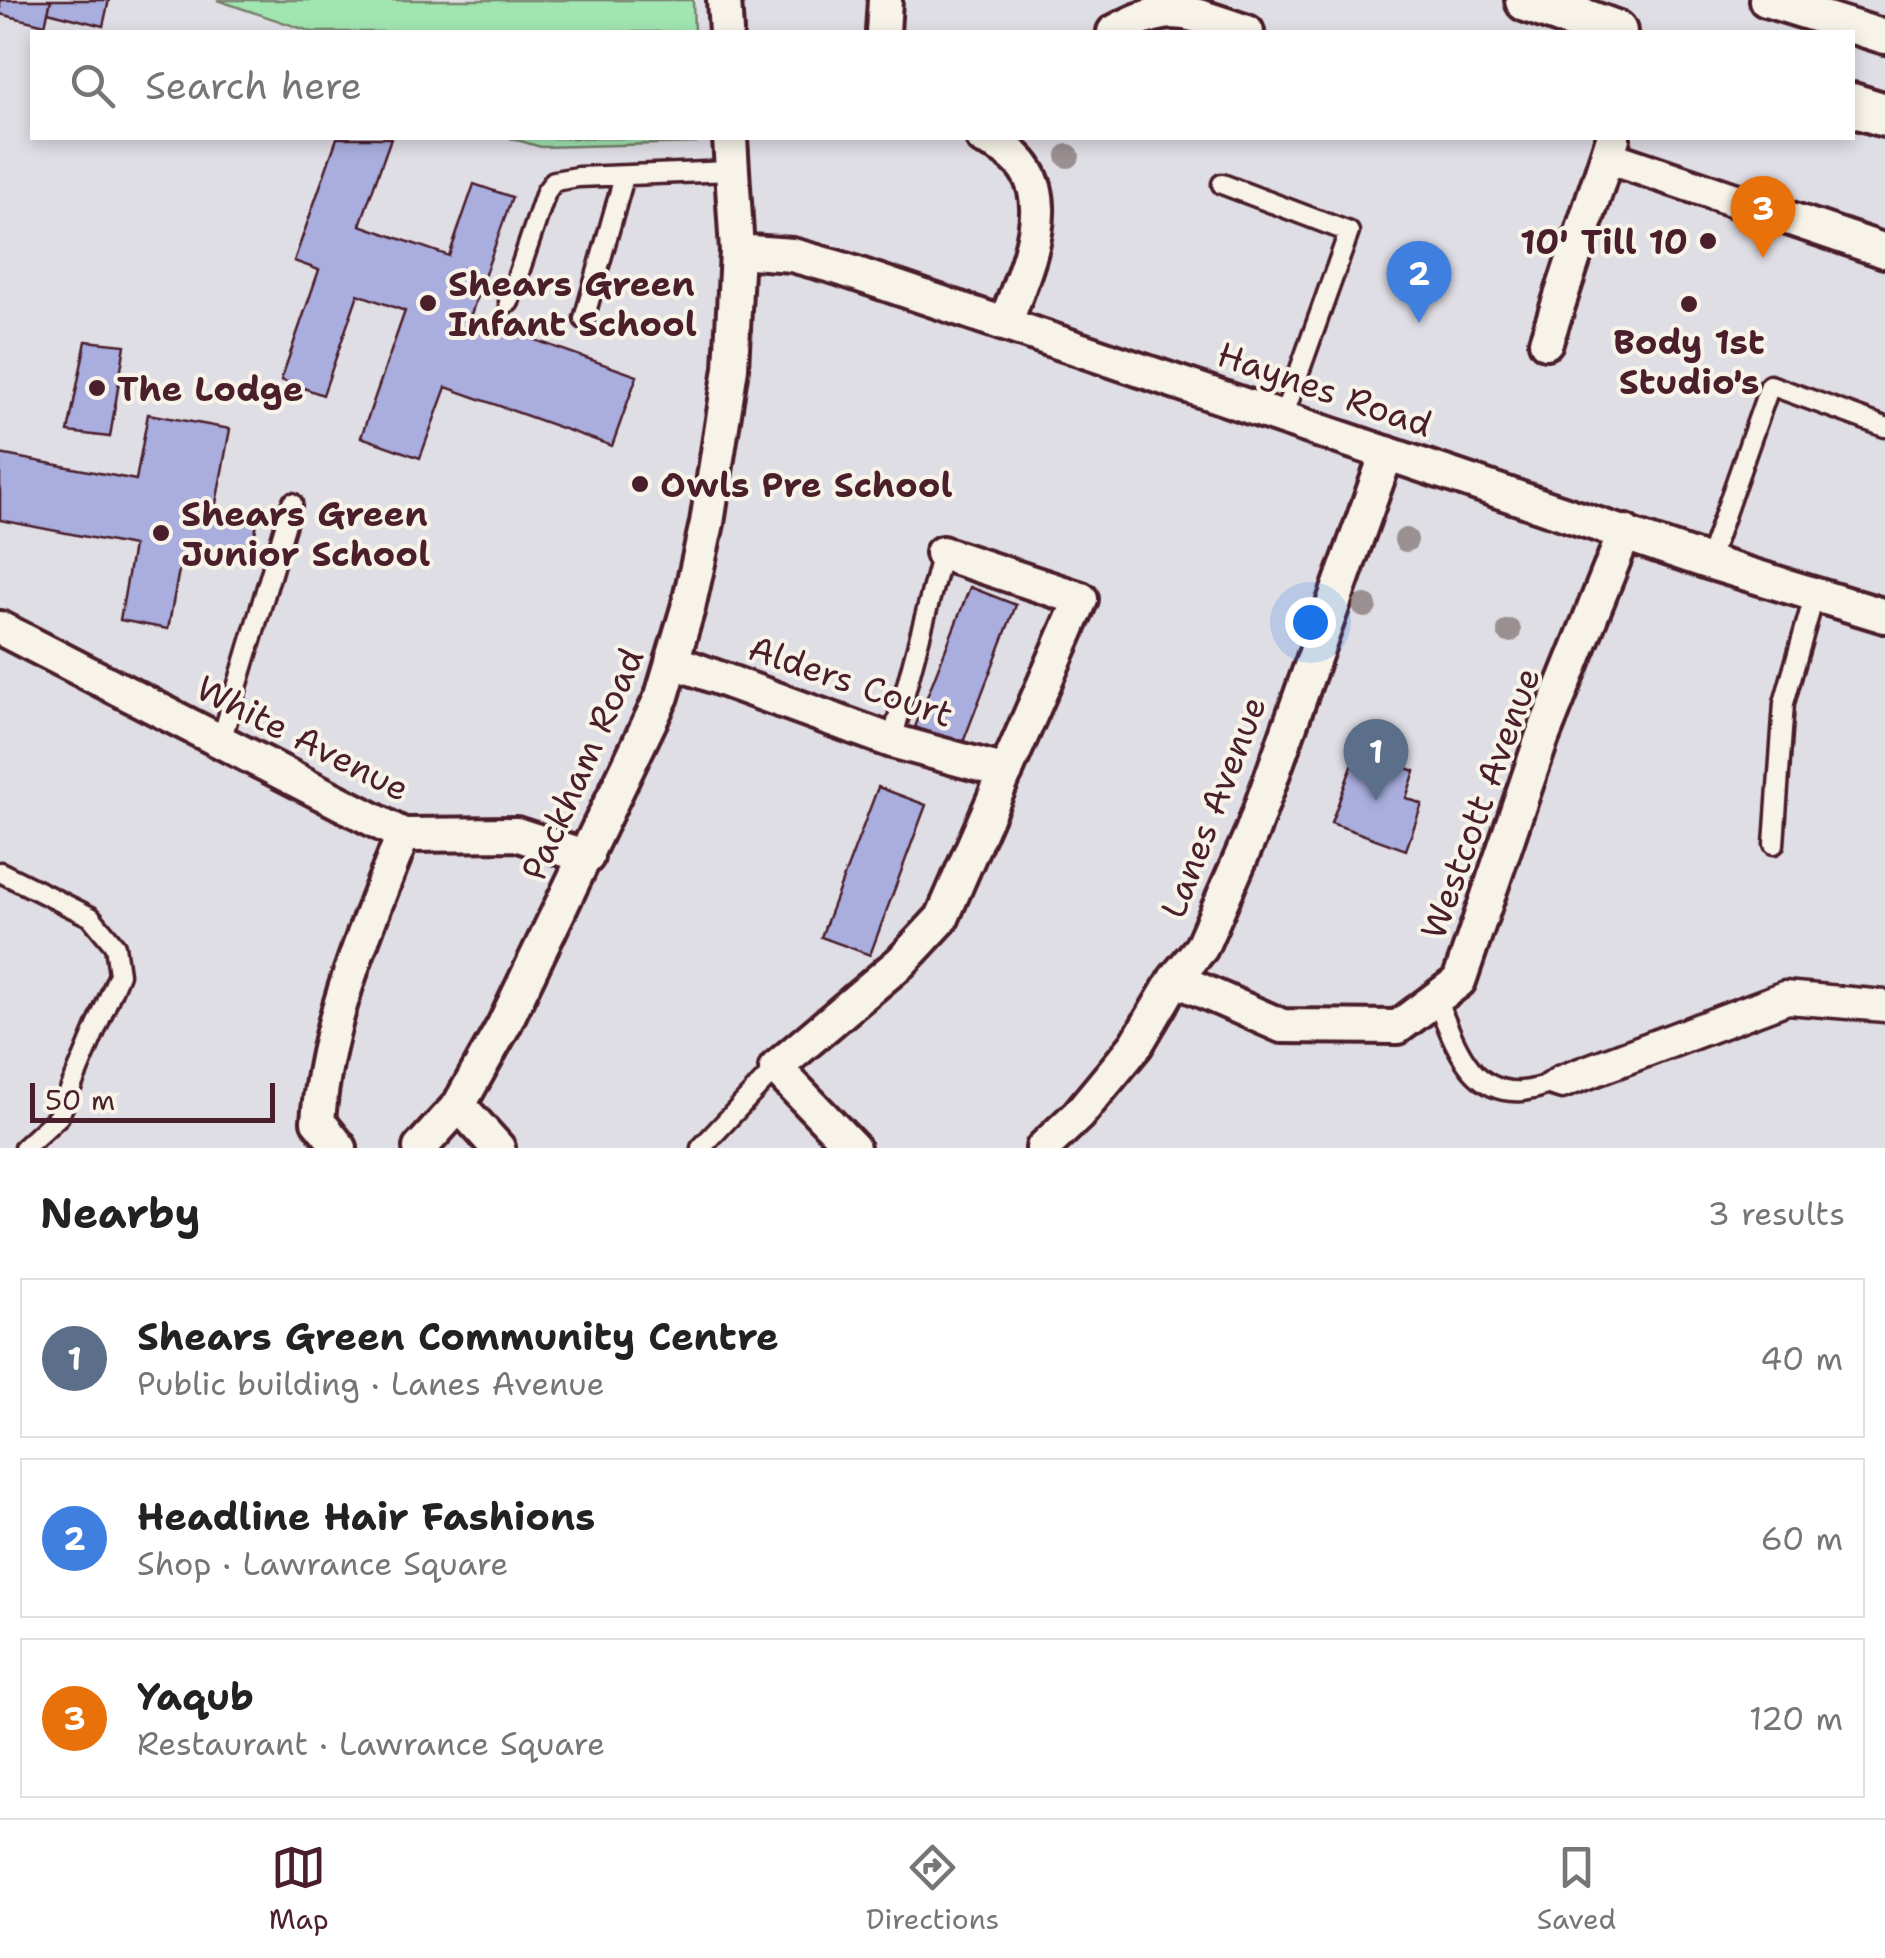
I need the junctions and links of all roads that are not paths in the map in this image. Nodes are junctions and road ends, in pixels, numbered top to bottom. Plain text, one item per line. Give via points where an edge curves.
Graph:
1 (724, 0) edge
2 (885, 0) edge
3 (1527, 0) edge
4 (1766, 0) edge
5 (726, 30) edge
6 (883, 30) edge
7 (1118, 30) edge
8 (1241, 30) edge
9 (1609, 30) edge
10 (1885, 36) edge
11 (1855, 107) edge
12 (1885, 115) edge
13 (730, 140) edge
14 (991, 140) edge
15 (1611, 147) edge
16 (731, 171) junction
17 (624, 177) junction
18 (1222, 184) dead end
19 (737, 250) junction
20 (1885, 251) edge
21 (509, 302) dead end
22 (584, 318) dead end
23 (1005, 324) junction
24 (1546, 342) dead end
25 (1283, 417) junction
26 (1885, 427) edge
27 (1387, 453) junction
28 (292, 503) dead end
29 (1626, 532) junction
30 (942, 553) joint
31 (1708, 562) junction
32 (1814, 597) junction
33 (1885, 616) edge
34 (0, 628) edge
35 (672, 661) junction
36 (221, 740) junction
37 (892, 741) junction
38 (1006, 772) junction
39 (403, 835) junction
40 (1774, 844) dead end
41 (587, 857) junction
42 (0, 872) edge
43 (1175, 979) junction
44 (1436, 999) junction
45 (1885, 1000) edge
46 (1885, 1012) edge
47 (776, 1068) junction
48 (1549, 1085) junction
49 (459, 1105) junction
50 (24, 1148) edge
51 (340, 1148) edge
52 (420, 1148) edge
53 (498, 1148) edge
54 (702, 1148) edge
55 (854, 1148) edge
56 (1043, 1148) edge

1 - 5 street
2 - 6 street
3 - 9 street
4 - 10 street
7 - 8 street via 1167,10
11 - 12 street
13 - 16 street, Packham Road
14 - 23 street via 1020,160 1038,197 1028,257
15 - 20 street
15 - 24 street
16 - 17 lane
16 - 19 street, Packham Road
17 - 21 lane via 552,183
17 - 22 lane
18 - 25 lane via 1349,232
19 - 23 street, Haynes Road via 820,262
19 - 35 street, Packham Road via 734,350 713,492
23 - 25 street, Haynes Road
25 - 27 street, Haynes Road
26 - 31 lane via 1770,385
27 - 29 street, Haynes Road
27 - 43 street, Lanes Avenue via 1241,861 1201,948
28 - 36 lane
29 - 31 street, Haynes Road
29 - 44 street, Westcott Avenue via 1542,738 1459,980
30 - 37 lane
30 - 38 street via 1082,599
31 - 32 street, Haynes Road
32 - 33 street, Haynes Road
32 - 40 lane via 1784,702
34 - 36 street, White Avenue
35 - 37 street, Alders Court
35 - 41 street, Packham Road
36 - 39 street, White Avenue
37 - 38 street, Alders Court
38 - 47 street via 942,918 902,962
39 - 41 street, White Avenue via 516,834
39 - 51 street via 347,976 322,1072 318,1120
41 - 49 street, Packham Road
42 - 50 lane via 92,918 115,946 119,974 59,1116
43 - 44 street, Westcott Avenue via 1282,1026 1398,1026
43 - 56 street, Lanes Avenue via 1136,1045
44 - 48 lane via 1464,1060 1482,1082 1515,1091
45 - 48 lane via 1784,991 1558,1076
46 - 48 lane via 1788,1004 1562,1089
47 - 54 lane
47 - 55 street
49 - 52 street, Packham Road
49 - 53 street

